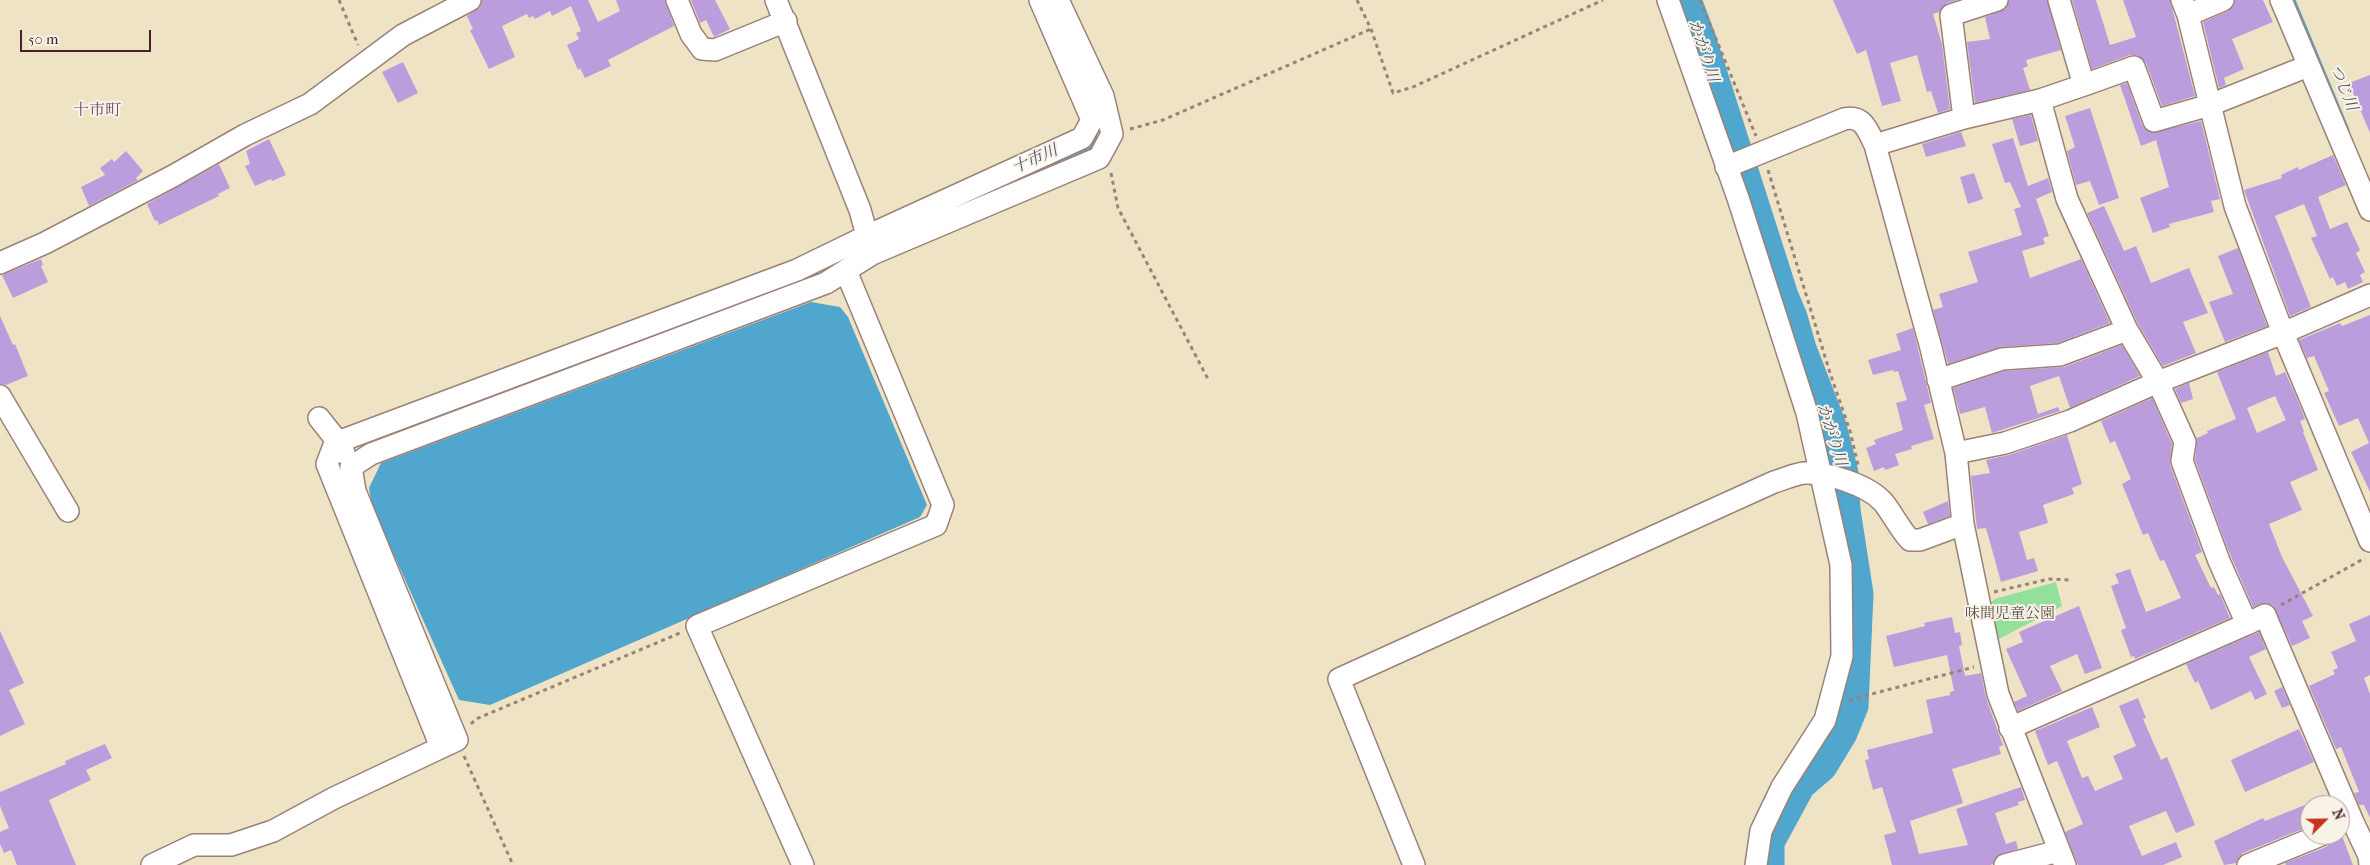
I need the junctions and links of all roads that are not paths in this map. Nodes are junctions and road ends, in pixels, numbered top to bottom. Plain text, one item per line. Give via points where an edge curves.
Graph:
1 (470, 0) edge
2 (677, 0) edge
3 (776, 0) edge
4 (1040, 0) edge
5 (1058, 0) edge
6 (1668, 0) edge
7 (1997, 0) edge
8 (2059, 0) edge
9 (2222, 0) edge
10 (2281, 0) edge
11 (2185, 7) edge
12 (786, 21) junction
13 (2308, 66) junction
14 (2084, 85) junction
15 (2040, 100) junction
16 (2210, 105) junction
17 (1964, 118) junction
18 (1875, 145) junction
19 (1726, 167) junction
20 (2370, 210) edge
21 (870, 245) junction
22 (0, 263) edge
23 (846, 271) junction
24 (2370, 295) edge
25 (2127, 330) junction
26 (2283, 333) junction
27 (1938, 380) junction
28 (2158, 382) junction
29 (0, 396) edge
30 (319, 418) dead end
31 (338, 442) junction
32 (1956, 453) junction
33 (351, 467) junction
34 (1820, 474) junction
35 (68, 511) dead end
36 (1963, 524) junction
37 (2370, 541) edge
38 (2254, 620) junction
39 (2010, 728) junction
40 (449, 743) junction
41 (2335, 795) edge
42 (2350, 830) edge
43 (2300, 844) edge
44 (2370, 856) edge
45 (2062, 858) edge
46 (152, 865) edge
47 (803, 865) edge
48 (1414, 865) edge
49 (1756, 865) edge
50 (2005, 865) edge
51 (2248, 865) edge
52 (2370, 865) edge

1 - 22 street via 403,35 310,104
2 - 12 street via 691,34 702,48 715,50
3 - 12 street
4 - 21 street via 1092,120 1082,138
5 - 21 street via 1103,96 1109,140 1099,158
6 - 19 street
7 - 17 street via 1951,15
8 - 14 street
9 - 11 street
10 - 13 street
11 - 16 street
12 - 21 street via 860,210
13 - 16 street
13 - 20 street
14 - 15 street
14 - 16 street via 2134,67 2154,121
15 - 17 street
15 - 25 street via 2067,199
16 - 26 street via 2235,206
17 - 18 street
18 - 19 street via 1863,122 1854,117
18 - 27 street
19 - 34 street via 1807,413
21 - 23 street
21 - 31 street
23 - 33 street via 826,283 371,454
23 - 47 street via 943,505 936,525 697,626
24 - 26 street
25 - 27 street via 2060,354 2002,359
25 - 28 street
26 - 28 street
26 - 37 street
27 - 32 street
28 - 32 street via 2006,443
28 - 38 street via 2185,442 2182,462 2219,561
29 - 35 street
30 - 31 street
31 - 33 street
31 - 40 street via 327,464
32 - 36 street
33 - 40 street via 355,491
34 - 36 street via 1863,487 1883,502 1910,540 1920,540
34 - 48 street via 1803,473 1774,482 1339,680
34 - 49 street via 1841,565 1842,656 1824,720 1782,787 1761,831
36 - 39 street via 1998,694
38 - 39 street
38 - 41 street via 2265,615
39 - 45 street
40 - 46 street via 273,831 231,845 194,845
42 - 44 street
43 - 51 street
44 - 52 street
45 - 50 street

